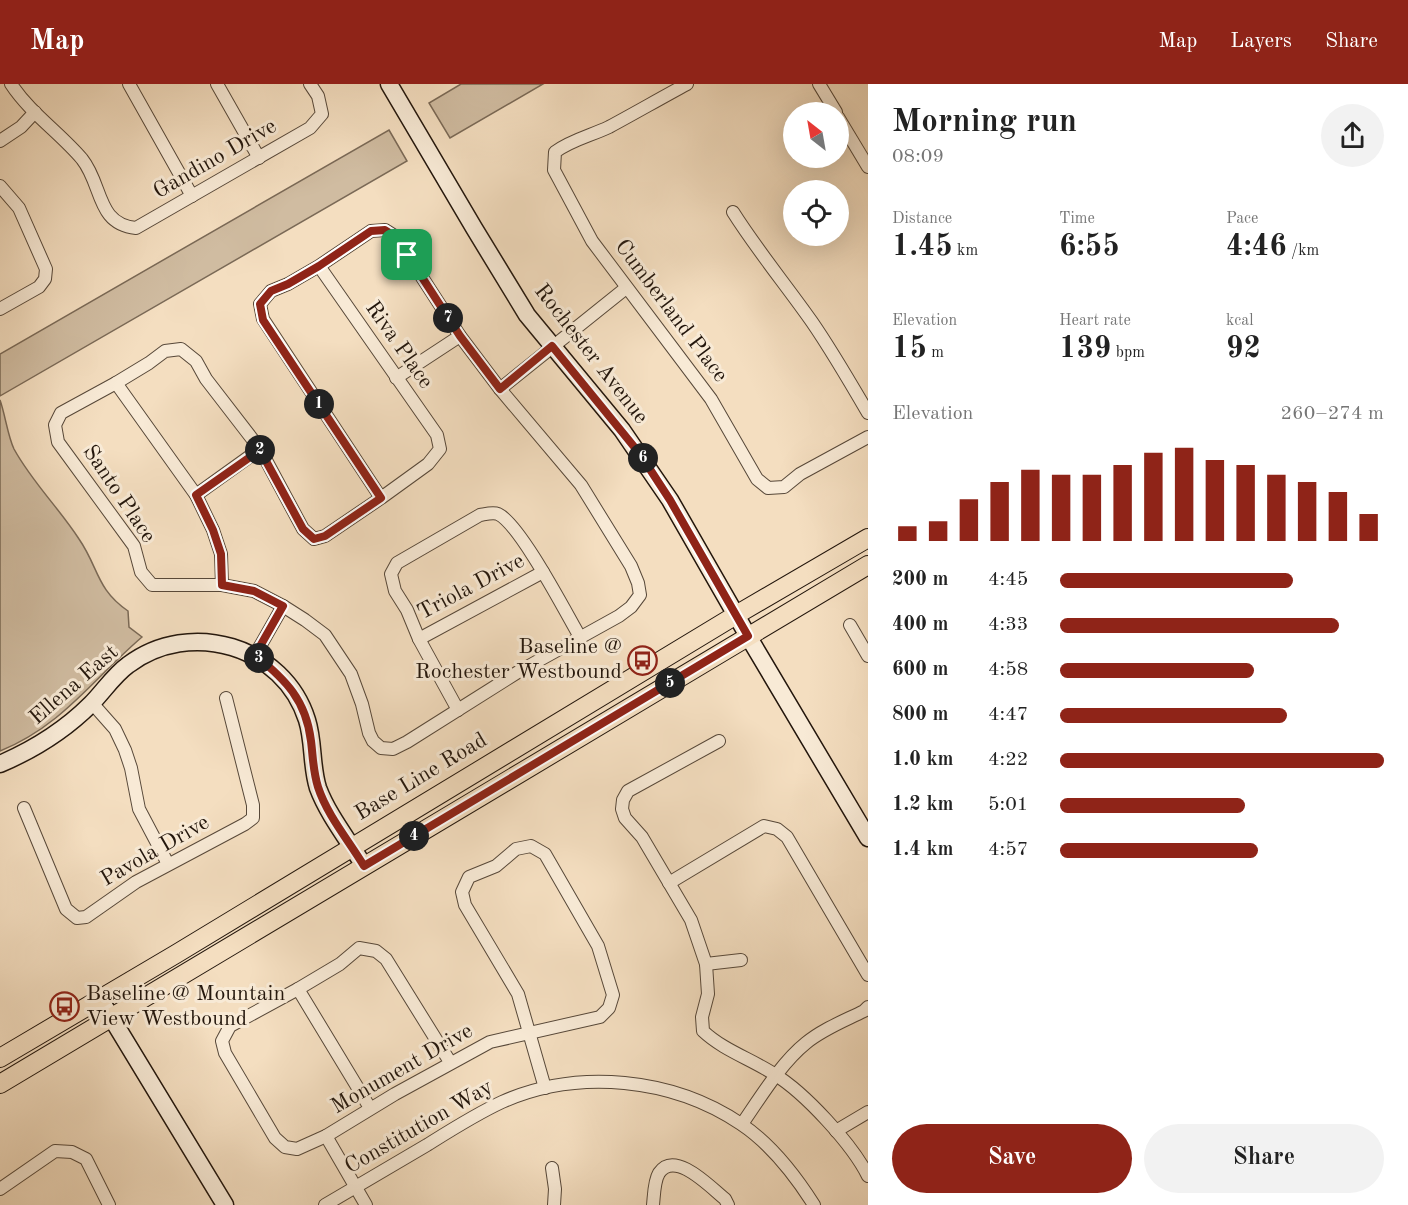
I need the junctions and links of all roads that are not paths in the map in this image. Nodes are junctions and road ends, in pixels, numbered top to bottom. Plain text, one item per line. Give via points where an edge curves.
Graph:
1 (11, 84) edge
2 (129, 84) edge
3 (218, 84) edge
4 (310, 84) edge
5 (389, 84) edge
6 (687, 84) edge
7 (819, 84) edge
8 (830, 102) edge
9 (35, 112) junction
10 (849, 135) edge
11 (0, 141) edge
12 (259, 158) junction
13 (868, 166) edge
14 (0, 186) edge
15 (192, 196) junction
16 (733, 212) dead end
17 (319, 266) junction
18 (626, 288) junction
19 (0, 309) edge
20 (460, 336) junction
21 (552, 346) junction
22 (396, 378) junction
23 (116, 383) junction
24 (500, 389) junction
25 (868, 413) edge
26 (868, 437) edge
27 (260, 450) junction
28 (196, 495) junction
29 (381, 498) junction
30 (868, 538) edge
31 (868, 565) edge
32 (543, 572) junction
33 (222, 585) junction
34 (283, 606) junction
35 (736, 615) junction
36 (850, 625) dead end
37 (748, 636) junction
38 (580, 637) junction
39 (419, 639) junction
40 (255, 655) junction
41 (868, 656) edge
42 (226, 698) dead end
43 (92, 703) junction
44 (458, 710) junction
45 (719, 741) dead end
46 (0, 764) edge
47 (24, 808) dead end
48 (868, 838) edge
49 (352, 847) junction
50 (168, 864) junction
51 (364, 866) junction
52 (669, 883) junction
53 (741, 960) dead end
54 (706, 964) junction
55 (868, 975) edge
56 (298, 989) junction
57 (100, 999) junction
58 (868, 1007) edge
59 (111, 1017) junction
60 (529, 1033) junction
61 (0, 1058) edge
62 (450, 1062) junction
63 (777, 1075) junction
64 (0, 1083) edge
65 (545, 1088) junction
66 (370, 1108) junction
67 (868, 1112) edge
68 (742, 1124) junction
69 (837, 1131) junction
70 (326, 1136) junction
71 (552, 1168) dead end
72 (868, 1176) edge
73 (357, 1187) junction
74 (0, 1189) edge
75 (109, 1205) edge
76 (225, 1205) edge
77 (325, 1205) edge
78 (366, 1205) edge
79 (554, 1205) edge
80 (652, 1205) edge
81 (728, 1205) edge
82 (814, 1205) edge

1 - 9 street
2 - 15 street
3 - 12 street
4 - 12 street, Gandino Drive via 322,114 310,128
5 - 21 main road, Rochester Avenue via 500,272
6 - 18 street, Cumberland Place via 555,152 554,170 564,191 592,242
7 - 8 street
9 - 11 street
9 - 15 street, Gandino Drive via 83,161 109,217 123,227 136,228
10 - 13 street
12 - 15 street, Gandino Drive
14 - 19 street via 19,208 46,269 39,287
16 - 25 street via 823,338
17 - 20 street via 371,231 385,230 396,237
17 - 22 street, Riva Place
17 - 29 street via 271,291 260,304 263,320
18 - 21 street
18 - 26 street, Cumberland Place via 711,399 757,479 768,488 784,486
20 - 22 street
20 - 24 street
21 - 24 street
21 - 35 main road, Rochester Avenue via 640,454
22 - 29 street, Riva Place via 437,435 440,449 428,464
23 - 27 street via 165,351 181,349 196,361
23 - 28 street
23 - 33 street, Santo Place via 61,413 55,425 58,442 134,546 141,572 152,585
24 - 38 street via 581,485 638,582 640,595 631,608
27 - 28 street
27 - 29 street via 303,529 314,539 325,536
28 - 33 street via 221,554
30 - 35 main road, Base Line Road
31 - 37 main road
32 - 38 street
32 - 39 street, Triola Drive
32 - 39 street via 505,518 495,513 480,514 397,563 391,574 395,591
33 - 34 street via 254,591
34 - 40 street
34 - 44 street via 325,635 351,674 369,733 381,748 393,749
35 - 37 main road, Rochester Avenue
35 - 49 main road, Base Line Road
36 - 41 street
37 - 48 main road, Rochester Avenue
37 - 51 main road
38 - 44 street
39 - 44 street
40 - 43 main road, Ellena East via 221,643 191,641 158,648 128,664
40 - 49 main road, Ellena East via 283,678 299,702 307,720 319,789
42 - 50 street, Pavola Drive via 253,818
43 - 46 main road, Ellena East via 47,741
43 - 50 street via 115,729 126,750 139,809
45 - 52 street via 628,791 623,801 625,818 642,837
47 - 50 street, Pavola Drive via 66,909 77,918 86,917
49 - 51 main road, Ellena East
49 - 57 main road, Base Line Road
51 - 59 main road
52 - 54 street via 691,920
52 - 55 street via 764,826 777,829 787,837
53 - 54 street
54 - 63 street via 708,994 703,1031 715,1043
56 - 62 street via 359,948 376,951 399,976
56 - 66 street
56 - 70 street, Monument Drive via 230,1026 222,1041 225,1053 275,1138 285,1147 297,1149
57 - 59 main road
57 - 61 main road, Base Line Road
58 - 63 street via 804,1044
59 - 64 main road
59 - 76 main road
60 - 60 street, Monument Drive via 518,994 465,905 462,891 469,877 496,866 516,849 531,846 545,854 598,946 613,995 609,1008 600,1017
60 - 62 street, Monument Drive via 490,1042
60 - 65 street
62 - 66 street, Monument Drive
63 - 68 street
63 - 69 street
65 - 68 street, Constitution Way via 636,1083 688,1096
65 - 73 street, Constitution Way via 503,1102
66 - 70 street, Monument Drive
67 - 69 street
68 - 82 street, Constitution Way via 775,1154
69 - 72 street
70 - 73 street
71 - 79 street
73 - 77 street, Constitution Way
73 - 78 street
74 - 75 street via 55,1151 72,1152 86,1159
80 - 81 street via 659,1173 676,1164 686,1167

